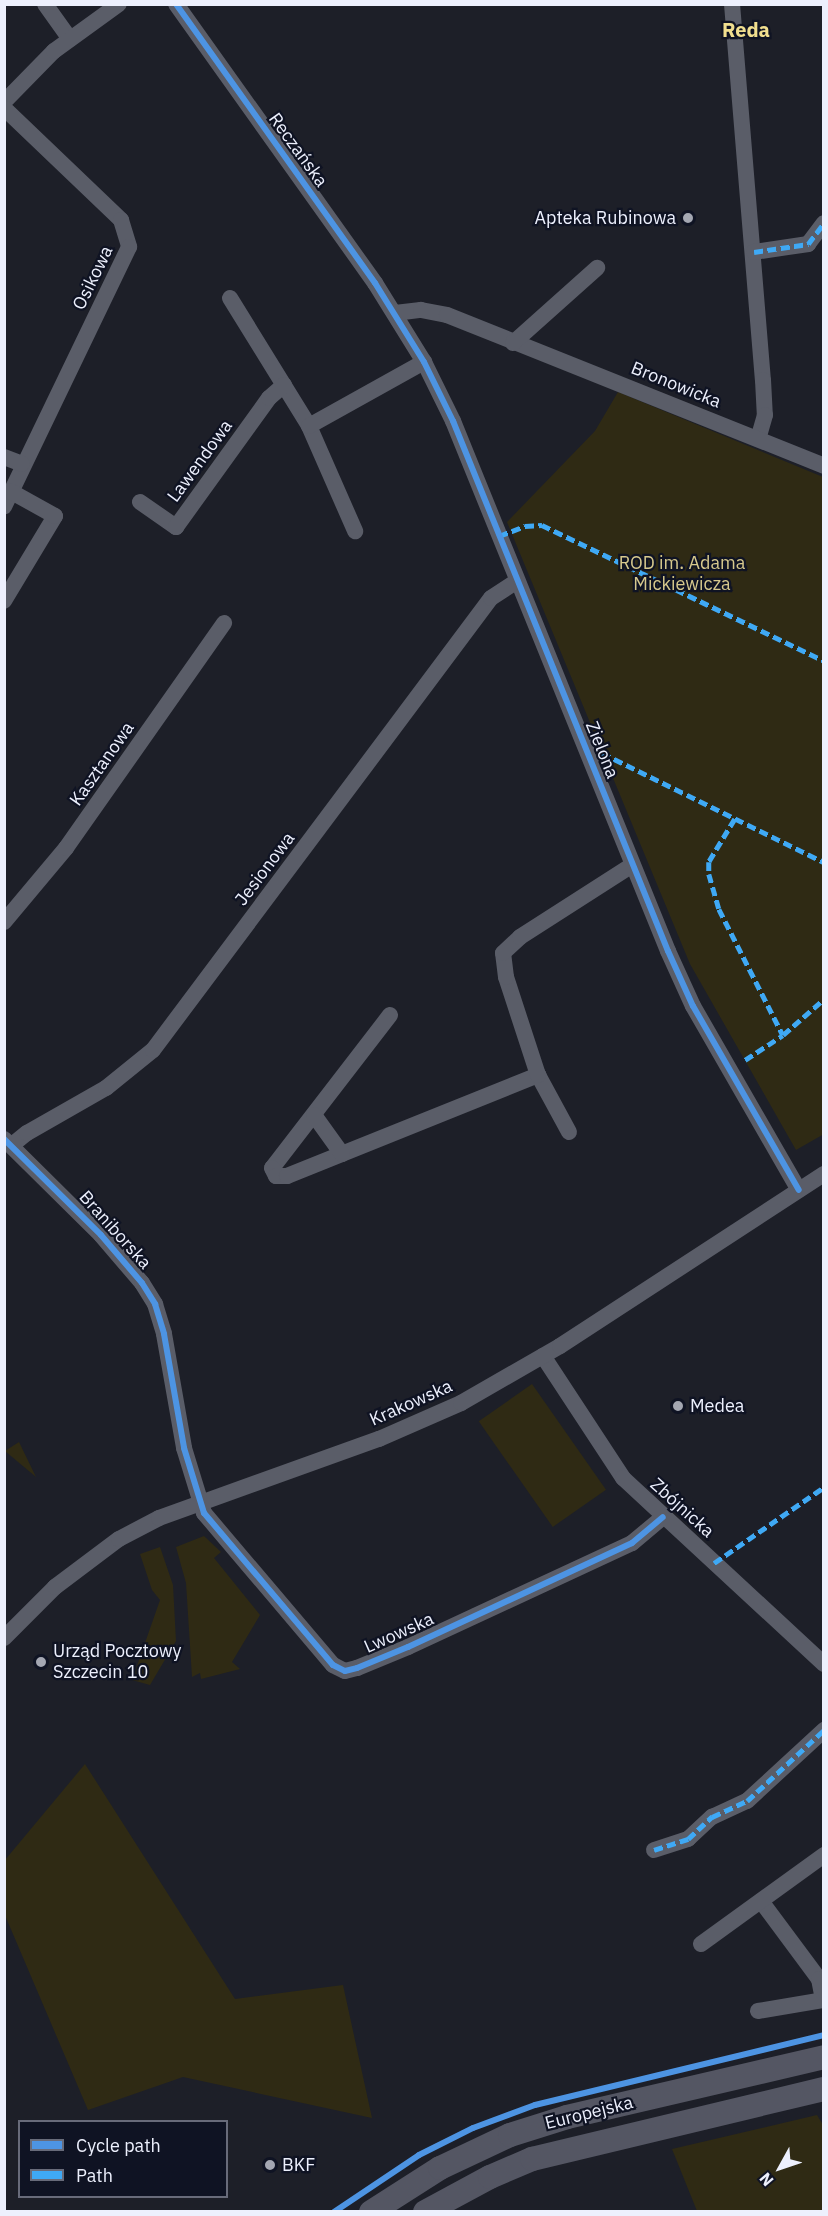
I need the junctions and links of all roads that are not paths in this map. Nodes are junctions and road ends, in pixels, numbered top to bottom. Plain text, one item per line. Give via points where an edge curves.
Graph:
1 (45, 4) edge
2 (119, 4) edge
3 (176, 4) edge
4 (732, 4) edge
5 (70, 39) junction
6 (4, 102) edge
7 (4, 108) edge
8 (824, 223) edge
9 (754, 252) junction
10 (597, 268) dead end
11 (230, 298) dead end
12 (395, 313) junction
13 (513, 343) junction
14 (424, 362) junction
15 (284, 385) junction
16 (309, 426) junction
17 (758, 440) junction
18 (4, 457) edge
19 (22, 464) junction
20 (824, 466) edge
21 (7, 499) edge
22 (140, 502) dead end
23 (355, 531) dead end
24 (517, 581) junction
25 (4, 601) edge
26 (224, 623) dead end
27 (632, 865) junction
28 (4, 922) edge
29 (390, 1015) dead end
30 (538, 1075) junction
31 (314, 1115) junction
32 (569, 1132) dead end
33 (8, 1142) edge
34 (342, 1154) junction
35 (824, 1174) edge
36 (798, 1190) junction
37 (543, 1356) junction
38 (200, 1503) junction
39 (663, 1517) junction
40 (4, 1638) edge
41 (824, 1664) edge
42 (824, 1730) edge
43 (654, 1850) dead end
44 (824, 1855) edge
45 (761, 1901) junction
46 (700, 1944) dead end
47 (823, 2000) edge
48 (758, 2011) dead end
49 (824, 2057) edge
50 (824, 2089) edge
51 (372, 2211) edge
52 (425, 2211) edge

1 - 5 street
2 - 5 street
3 - 12 street, Reczańska
4 - 9 street
5 - 6 street via 40,63
7 - 19 street, Osikowa via 121,220 129,237 127,255
8 - 9 street via 808,244
9 - 17 street via 765,415
10 - 13 street
11 - 15 street
12 - 13 street, Bronowicka via 421,310 447,315
12 - 14 street, Zielona
13 - 17 street, Bronowicka
14 - 16 street
14 - 24 street, Zielona via 453,420
15 - 16 street
15 - 22 street, Lawendowa via 269,398 176,527
16 - 23 street
17 - 20 street, Bronowicka
18 - 19 street
19 - 21 street, Osikowa
21 - 25 street, Osikowa via 55,516
24 - 27 street, Zielona
24 - 33 street, Jesionowa via 491,598 153,1050 115,1083
26 - 28 street, Kasztanowa via 66,848
27 - 30 street via 520,937 503,953 506,977
27 - 36 street, Zielona via 693,1006
29 - 31 street
30 - 32 street
30 - 34 street
31 - 34 street
31 - 34 street via 272,1168 273,1174 287,1176
33 - 38 street, Braniborska via 101,1235 155,1304 184,1448
35 - 36 street, Krakowska
36 - 37 street, Krakowska
37 - 38 street, Krakowska via 407,1428
37 - 39 street, Zbójnicka via 623,1478
38 - 39 street, Lwowska via 211,1523 329,1661 345,1671 632,1543
38 - 40 street, Krakowska via 159,1518 110,1545 55,1587
39 - 41 street, Zbójnicka
42 - 43 street via 747,1801 712,1817 687,1839
44 - 45 street
45 - 46 street
45 - 47 street via 819,1979
47 - 48 street
49 - 51 main road, Europejska via 567,2117 510,2135 440,2168
50 - 52 main road, Europejska via 532,2159 490,2176

